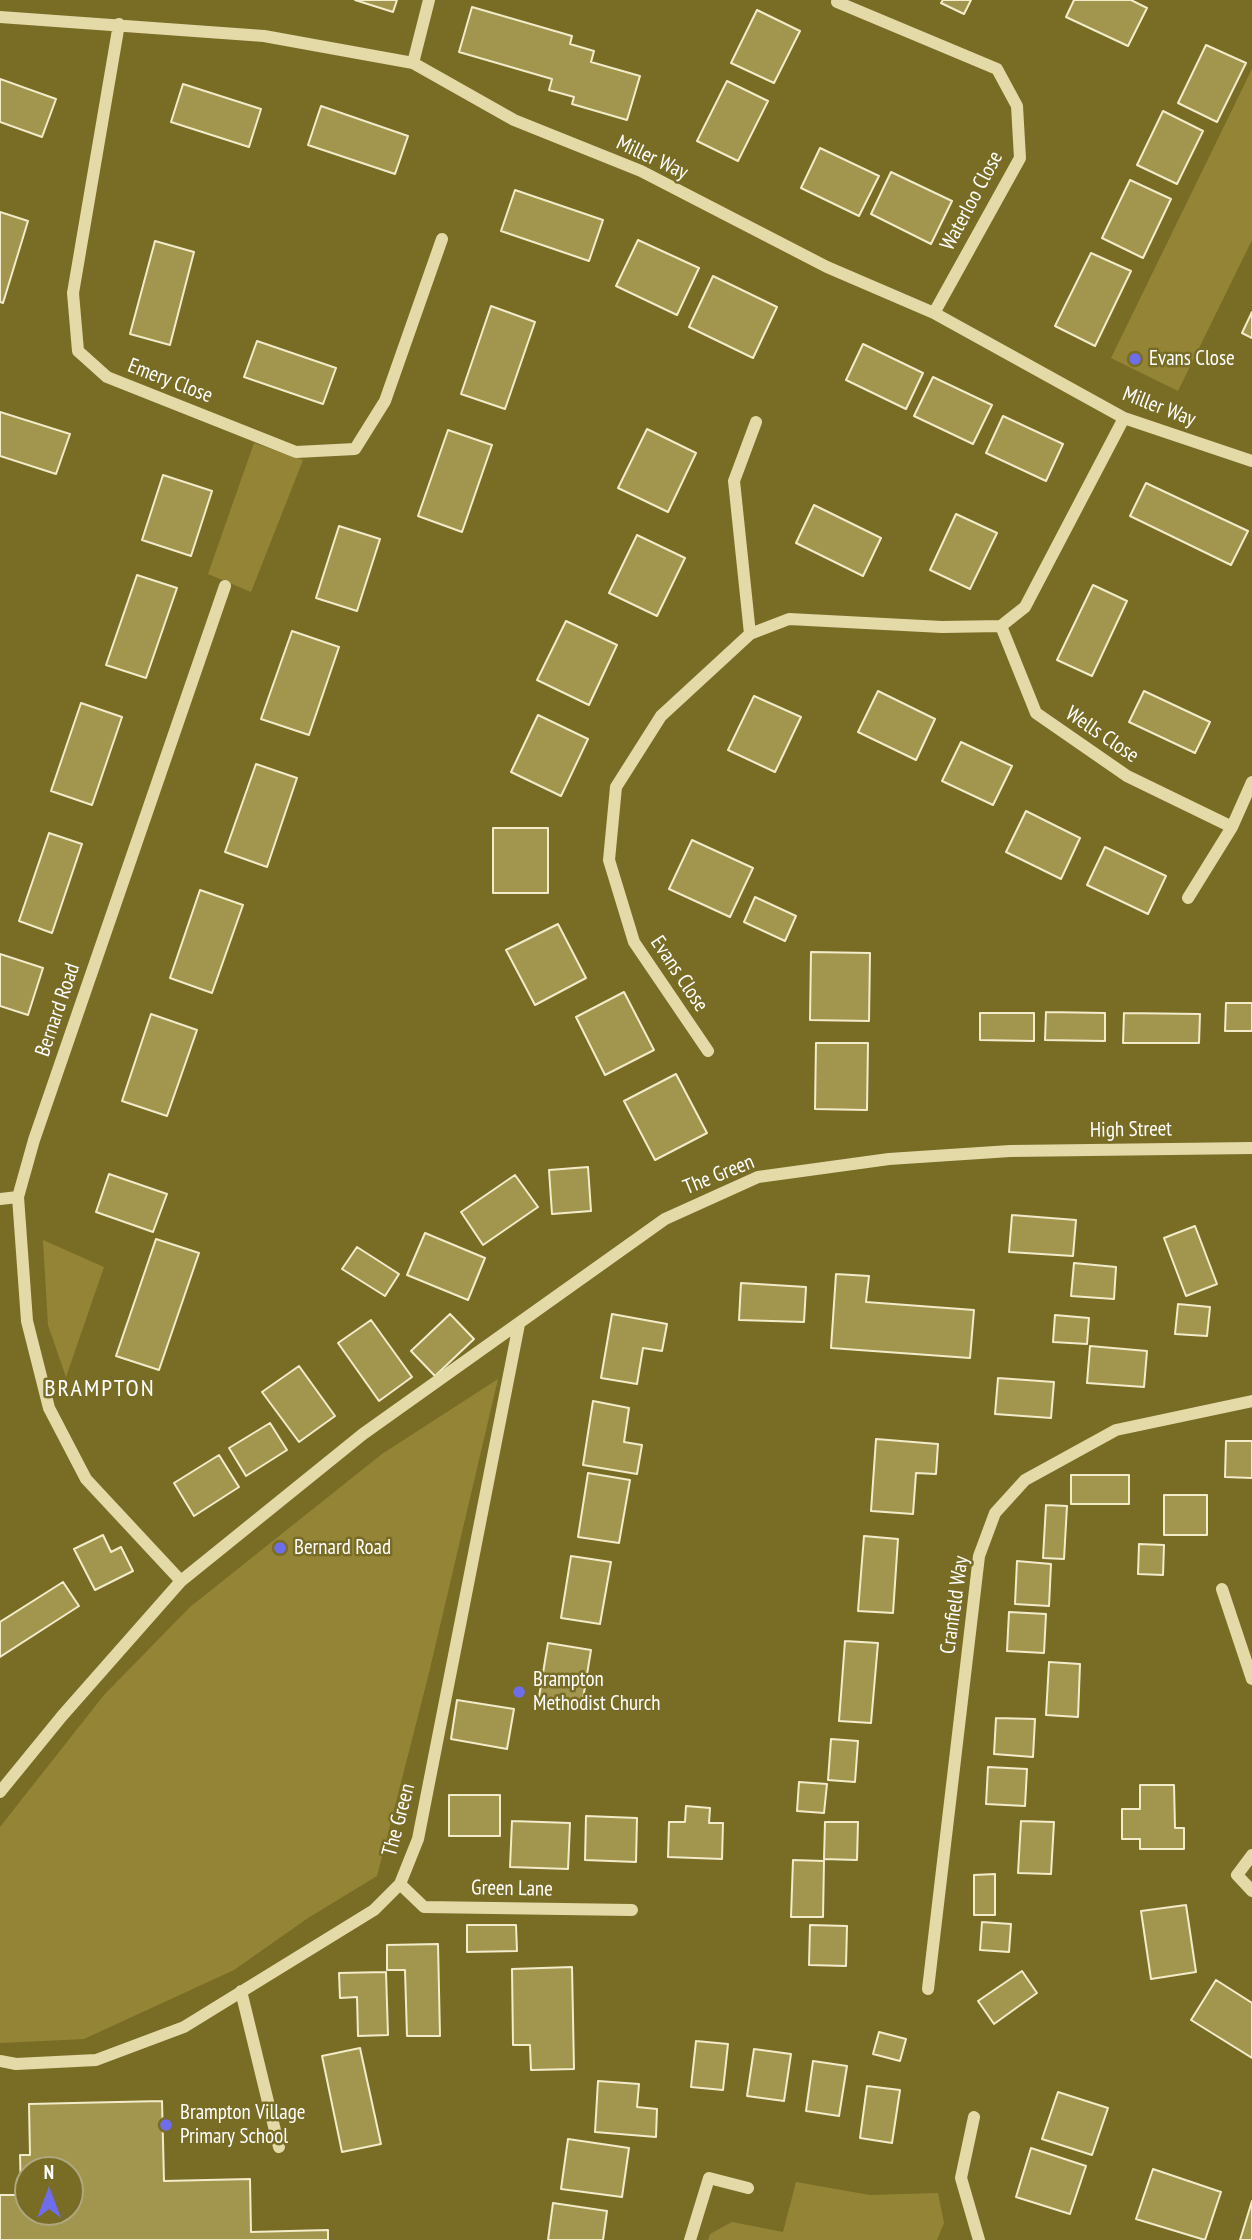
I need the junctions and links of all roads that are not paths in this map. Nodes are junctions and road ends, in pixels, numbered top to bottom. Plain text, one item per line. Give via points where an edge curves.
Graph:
1 (429, 0) edge
2 (837, 2) dead end
3 (0, 18) edge
4 (119, 24) junction
5 (413, 64) junction
6 (442, 239) dead end
7 (934, 313) junction
8 (1124, 418) junction
9 (756, 422) dead end
10 (1252, 461) edge
11 (225, 586) dead end
12 (1001, 626) junction
13 (750, 634) junction
14 (1252, 782) edge
15 (1232, 827) junction
16 (1188, 898) dead end
17 (708, 1051) dead end
18 (1252, 1149) edge
19 (1010, 1151) joint
20 (18, 1197) junction
21 (0, 1199) edge
22 (519, 1324) junction
23 (1252, 1401) edge
24 (181, 1581) junction
25 (1222, 1589) dead end
26 (1252, 1679) edge
27 (0, 1792) edge
28 (1252, 1855) edge
29 (400, 1884) junction
30 (1252, 1891) edge
31 (632, 1910) dead end
32 (928, 1989) dead end
33 (241, 1992) junction
34 (0, 2061) edge
35 (974, 2117) dead end
36 (279, 2147) dead end
37 (748, 2188) dead end
38 (690, 2240) edge
39 (979, 2240) edge

1 - 5 street
2 - 7 street, Waterloo Close via 997,69 1017,106 1020,158
3 - 4 street, Miller Way
4 - 5 street, Miller Way via 264,36
4 - 6 street, Emery Close via 73,293 78,351 107,377 296,452 355,449 386,401
5 - 7 street, Miller Way via 514,120 641,171 827,267
7 - 8 street, Miller Way
8 - 10 street, Miller Way
8 - 12 street via 1025,607
9 - 13 street via 734,481
11 - 20 street, Bernard Road
12 - 13 street, Evans Close via 789,620
12 - 15 street, Wells Close via 1036,713 1127,776
13 - 17 street, Evans Close via 660,716 616,788 609,860 634,942
14 - 15 street
15 - 16 street
18 - 19 street, High Street
19 - 22 street, The Green via 889,1158 758,1177 665,1219
20 - 21 street
20 - 24 street, Bernard Road via 27,1321 49,1408 86,1479
22 - 24 street, The Green via 363,1434
22 - 29 street, The Green via 418,1839
23 - 32 street, Cranfield Way via 1116,1430 1025,1480 996,1513 979,1556
24 - 27 street, The Green
25 - 26 street
28 - 30 street via 1237,1875
29 - 31 street, Green Lane via 424,1907
29 - 33 street, The Green via 374,1910
33 - 34 street, The Green via 184,2027 96,2060
33 - 36 street
35 - 39 street via 961,2178
37 - 38 street via 709,2178

